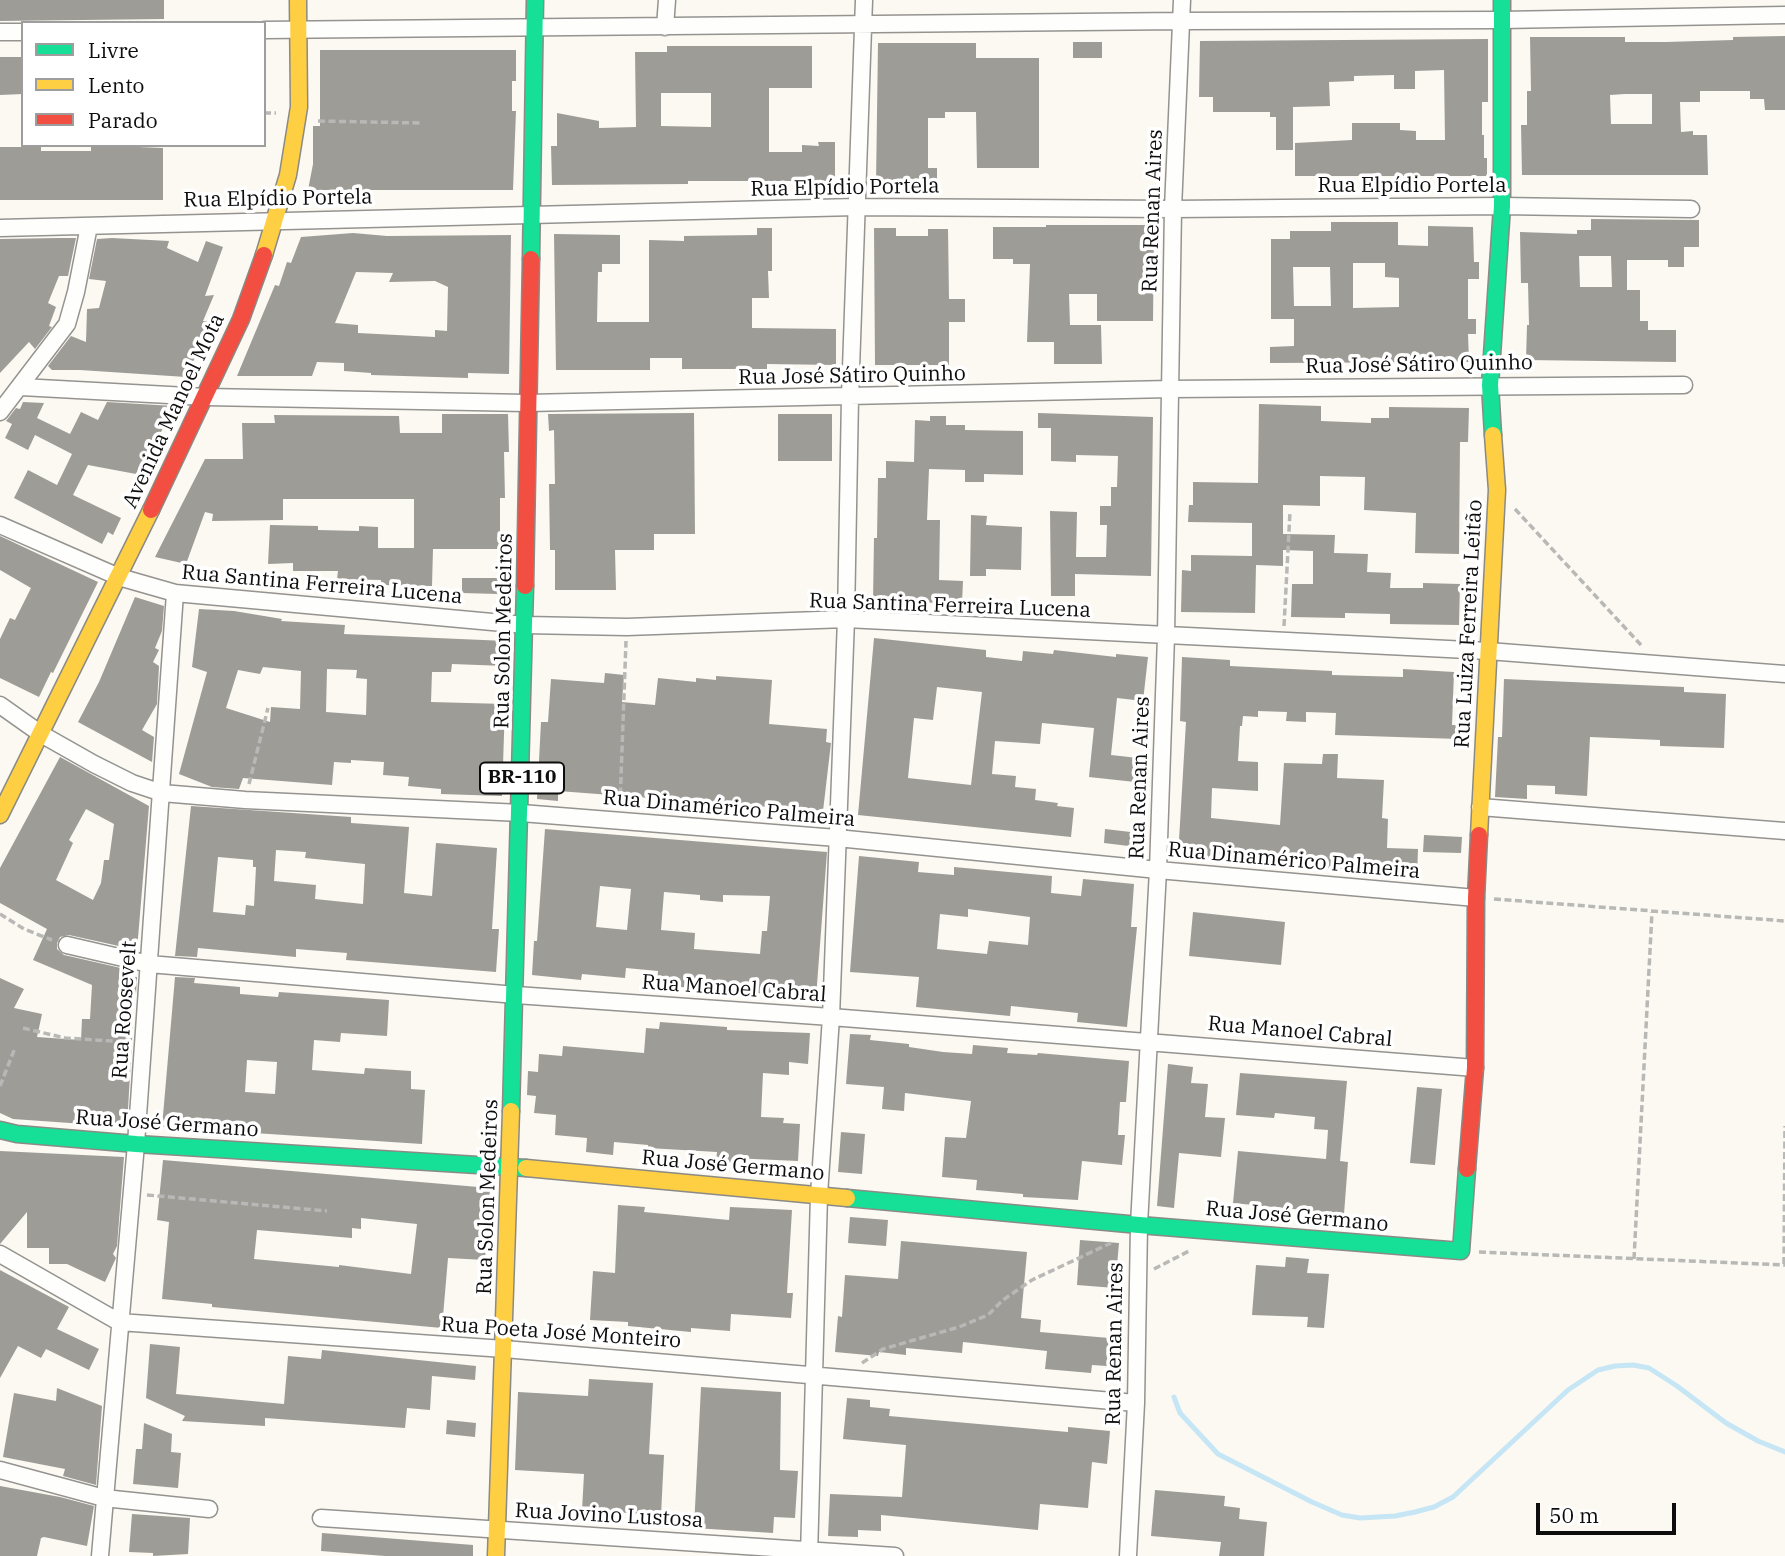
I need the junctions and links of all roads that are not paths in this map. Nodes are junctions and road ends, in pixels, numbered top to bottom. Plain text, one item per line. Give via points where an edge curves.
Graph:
1 (298, 0) edge
2 (535, 0) edge
3 (667, 0) edge
4 (864, 0) edge
5 (1182, 0) edge
6 (1502, 0) edge
7 (1785, 15) edge
8 (1181, 20) junction
9 (1501, 20) junction
10 (863, 24) junction
11 (534, 27) junction
12 (665, 27) junction
13 (266, 30) edge
14 (298, 30) junction
15 (21, 32) edge
16 (0, 33) edge
17 (1502, 206) junction
18 (856, 207) junction
19 (1173, 209) junction
20 (1691, 209) dead end
21 (530, 215) junction
22 (276, 220) junction
23 (89, 226) junction
24 (0, 228) edge
25 (1490, 385) junction
26 (1684, 385) dead end
27 (21, 387) junction
28 (1170, 389) junction
29 (206, 397) junction
30 (850, 397) junction
31 (527, 403) junction
32 (0, 412) edge
33 (0, 525) edge
34 (119, 577) junction
35 (175, 593) junction
36 (846, 619) junction
37 (525, 625) junction
38 (1166, 636) junction
39 (1488, 651) junction
40 (1785, 674) edge
41 (0, 705) edge
42 (41, 734) junction
43 (162, 793) junction
44 (1480, 807) junction
45 (521, 813) junction
46 (0, 815) edge
47 (1785, 831) edge
48 (837, 838) junction
49 (1158, 870) junction
50 (1476, 898) junction
51 (67, 946) road end
52 (149, 964) junction
53 (516, 995) junction
54 (831, 1017) junction
55 (1149, 1041) junction
56 (1475, 1068) junction
57 (0, 1130) edge
58 (136, 1144) junction
59 (510, 1166) junction
60 (819, 1195) junction
61 (1139, 1225) junction
62 (1461, 1251) joint
63 (0, 1254) edge
64 (119, 1322) junction
65 (504, 1349) junction
66 (814, 1374) junction
67 (1136, 1403) junction
68 (0, 1470) edge
69 (104, 1498) junction
70 (209, 1509) dead end
71 (321, 1518) dead end
72 (497, 1530) junction
73 (809, 1552) edge
74 (100, 1556) edge
75 (496, 1556) edge
76 (895, 1556) edge
77 (1128, 1556) edge

1 - 14 street, Avenida Manoel Mota
2 - 11 street, Rua Solon Medeiros / BR-110
3 - 12 street
4 - 10 street
5 - 8 street, Rua Renan Aires
6 - 9 street, Rua Luiza Ferreira Leitão
7 - 9 street
8 - 9 street
8 - 10 street
8 - 19 street, Rua Renan Aires
9 - 17 street, Rua Luiza Ferreira Leitão
10 - 12 street
10 - 18 street
11 - 12 street
11 - 14 street
11 - 21 street, Rua Solon Medeiros / BR-110
13 - 14 street
14 - 22 street, Avenida Manoel Mota via 299,107
15 - 16 street
17 - 19 street, Rua Elpídio Portela
17 - 20 street, Rua Elpídio Portela
17 - 25 street, Rua Luiza Ferreira Leitão
18 - 19 street, Rua Elpídio Portela
18 - 21 street, Rua Elpídio Portela
18 - 30 street
19 - 28 street, Rua Renan Aires
21 - 22 street, Rua Elpídio Portela
21 - 31 street, Rua Solon Medeiros / BR-110
22 - 23 street, Rua Elpídio Portela
22 - 29 street, Avenida Manoel Mota
23 - 24 street, Rua Elpídio Portela
23 - 27 street via 67,324
25 - 26 street, Rua José Sátiro Quinho
25 - 28 street, Rua José Sátiro Quinho
25 - 39 street, Rua Luiza Ferreira Leitão via 1497,490
27 - 29 street, Rua José Sátiro Quinho
27 - 32 street
28 - 30 street, Rua José Sátiro Quinho
28 - 38 street, Rua Renan Aires
29 - 31 street, Rua José Sátiro Quinho
29 - 34 street, Avenida Manoel Mota
30 - 31 street, Rua José Sátiro Quinho
30 - 36 street
31 - 37 street, Rua Solon Medeiros / BR-110
33 - 34 street, Rua Santina Ferreira Lucena
34 - 35 street, Rua Santina Ferreira Lucena
34 - 42 street, Avenida Manoel Mota
35 - 37 street, Rua Santina Ferreira Lucena
35 - 43 street, Rua Roosevelt
36 - 37 street, Rua Santina Ferreira Lucena via 626,627
36 - 38 street, Rua Santina Ferreira Lucena
36 - 48 street
37 - 45 street, Rua Solon Medeiros / BR-110
38 - 39 street, Rua Santina Ferreira Lucena
38 - 49 street, Rua Renan Aires
39 - 40 street, Rua Santina Ferreira Lucena
39 - 44 street, Rua Luiza Ferreira Leitão
41 - 42 street, Rua Dinamérico Palmeira
42 - 43 street, Rua Dinamérico Palmeira via 122,778
42 - 46 street, Avenida Manoel Mota
43 - 45 street, Rua Dinamérico Palmeira
43 - 52 street, Rua Roosevelt
44 - 47 street
44 - 50 street, Rua Luiza Ferreira Leitão
45 - 48 street, Rua Dinamérico Palmeira
45 - 53 street, Rua Solon Medeiros / BR-110
48 - 49 street, Rua Dinamérico Palmeira
48 - 54 street
49 - 50 street, Rua Dinamérico Palmeira
49 - 55 street, Rua Renan Aires
50 - 56 street, Rua Luiza Ferreira Leitão
51 - 52 street, Rua Manoel Cabral
52 - 53 street, Rua Manoel Cabral
52 - 58 street, Rua Roosevelt
53 - 54 street, Rua Manoel Cabral
53 - 59 street, Rua Solon Medeiros / BR-110
54 - 55 street, Rua Manoel Cabral
54 - 60 street
55 - 56 street, Rua Manoel Cabral
55 - 61 street, Rua Renan Aires
56 - 62 street, Rua Luiza Ferreira Leitão
57 - 58 street, Rua José Germano
58 - 59 street, Rua José Germano
58 - 64 street, Rua Roosevelt
59 - 60 street, Rua José Germano
59 - 65 street, Rua Solon Medeiros / BR-110
60 - 61 street, Rua José Germano
60 - 66 street
61 - 62 street, Rua José Germano
61 - 67 street, Rua Renan Aires
63 - 64 street, Rua Poeta José Monteiro
64 - 65 street, Rua Poeta José Monteiro
64 - 69 street, Rua Roosevelt
65 - 66 street, Rua Poeta José Monteiro
65 - 72 street, Rua Solon Medeiros / BR-110
66 - 67 street, Rua Poeta José Monteiro
66 - 73 street
67 - 77 street, Rua Renan Aires
68 - 69 street
69 - 70 street
69 - 74 street, Rua Roosevelt
71 - 72 street, Rua Jovino Lustosa
72 - 73 street, Rua Jovino Lustosa
72 - 75 street, Rua Solon Medeiros / BR-110
73 - 76 street, Rua Jovino Lustosa

